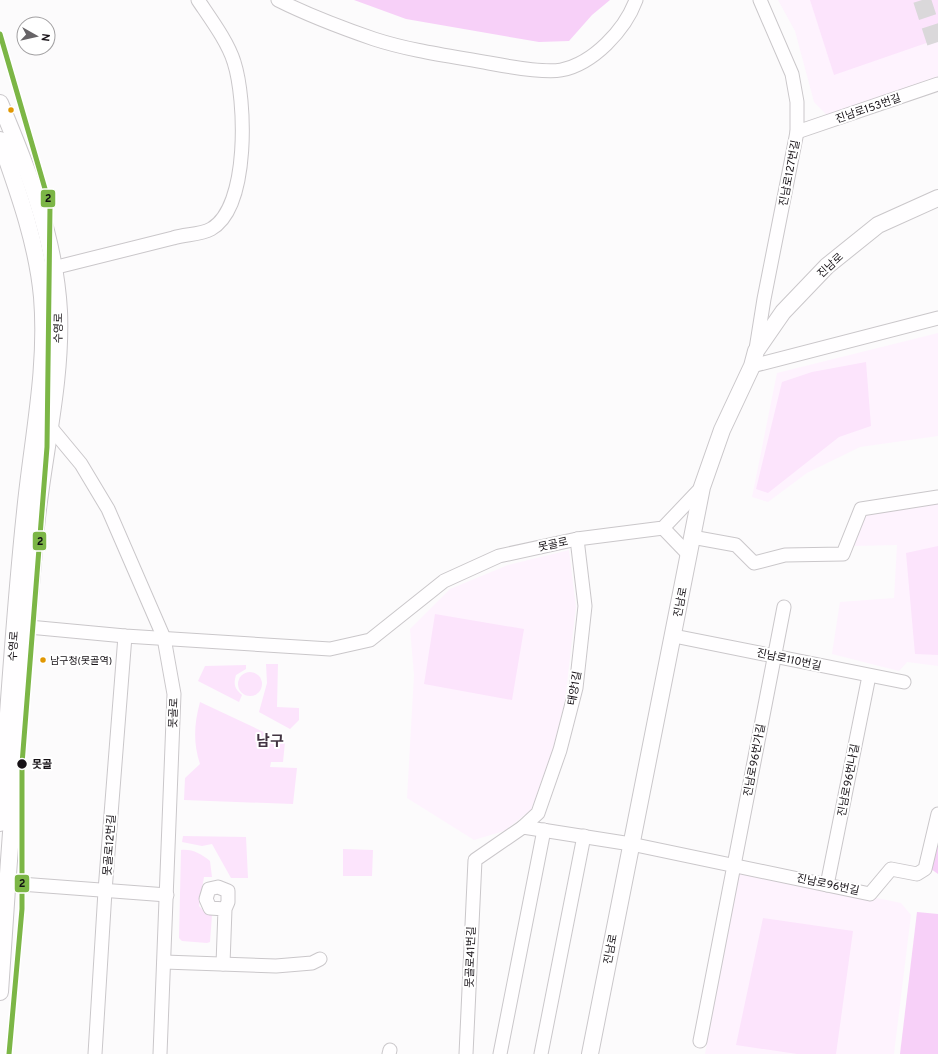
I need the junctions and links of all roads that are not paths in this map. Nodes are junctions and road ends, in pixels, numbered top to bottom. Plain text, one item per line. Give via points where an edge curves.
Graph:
1 (198, 0) edge
2 (278, 0) edge
3 (636, 0) edge
4 (760, 0) edge
5 (938, 84) edge
6 (0, 103) edge
7 (797, 132) junction
8 (0, 140) edge
9 (938, 198) edge
10 (53, 268) junction
11 (938, 318) edge
12 (754, 359) junction
13 (39, 405) junction
14 (49, 428) junction
15 (702, 487) junction
16 (938, 498) edge
17 (663, 528) junction
18 (692, 537) junction
19 (577, 539) junction
20 (689, 555) junction
21 (784, 607) dead end
22 (21, 627) junction
23 (125, 636) junction
24 (674, 636) junction
25 (164, 638) junction
26 (774, 656) junction
27 (869, 676) junction
28 (904, 682) dead end
29 (2, 765) edge
30 (938, 814) edge
31 (0, 823) edge
32 (523, 827) junction
33 (544, 830) junction
34 (584, 836) junction
35 (631, 844) junction
36 (734, 864) junction
37 (7, 883) junction
38 (827, 884) junction
39 (105, 891) junction
40 (166, 895) junction
41 (225, 908) dead end
42 (320, 959) dead end
43 (164, 962) junction
44 (224, 964) junction
45 (0, 992) edge
46 (700, 1041) dead end
47 (95, 1054) edge
48 (160, 1054) edge
49 (466, 1054) edge
50 (500, 1054) edge
51 (541, 1054) edge
52 (590, 1054) edge

1 - 10 street via 234,61 242,97 243,137 239,177 224,216 213,228 202,233 180,236
2 - 3 street via 374,39 418,50 510,67 560,70 579,64 598,50 618,30
4 - 7 street, 진남로127번길 via 792,74 798,102
5 - 7 street, 진남로153번길
6 - 10 main road, 수영로 via 30,176
7 - 12 street, 진남로127번길
8 - 13 main road, 수영로 via 17,188 39,272 43,320
9 - 12 main road, 진남로 via 878,225 827,266 783,312
10 - 14 main road, 수영로 via 59,329
11 - 12 street
12 - 15 main road, 진남로 via 722,430
13 - 14 street, 못골로
13 - 22 main road, 수영로 via 25,505
14 - 22 main road, 수영로
14 - 25 street, 못골로 via 81,464 108,509
15 - 17 street
15 - 18 main road, 진남로
16 - 18 street via 861,509 843,554 785,556 754,563 736,545
17 - 19 street, 못골로
17 - 20 street
18 - 20 main road, 진남로
19 - 25 street, 못골로 via 499,556 444,581 370,640 330,649
19 - 32 street, 태양1길 via 585,606 576,688 560,750 538,813
20 - 24 main road, 진남로
21 - 26 street, 진남로96번가길
22 - 23 street, 못골로
22 - 29 main road, 수영로
22 - 37 main road, 수영로
23 - 25 street, 못골로
23 - 39 street, 못골로12번길
24 - 26 street, 진남로110번길
24 - 35 main road, 진남로
25 - 40 street, 못골로 via 174,694
26 - 27 street, 진남로110번길
26 - 36 street, 진남로96번가길
27 - 28 street, 진남로110번길
27 - 38 street, 진남로96번나길
29 - 31 main road, 수영로
30 - 38 street, 진남로96번길 via 925,869 917,874 891,869 870,894
32 - 33 street
32 - 49 street, 못골로41번길 via 474,860
33 - 34 street
33 - 50 street
34 - 35 street
34 - 51 street
35 - 36 street, 진남로96번길
35 - 52 main road, 진남로
36 - 38 street, 진남로96번길
36 - 46 street
37 - 39 street
37 - 45 main road, 수영로
39 - 40 street
39 - 47 street, 못골로12번길
40 - 43 street, 못골로
41 - 44 street
42 - 44 street via 312,963 276,966
43 - 44 street
43 - 48 street, 못골로

